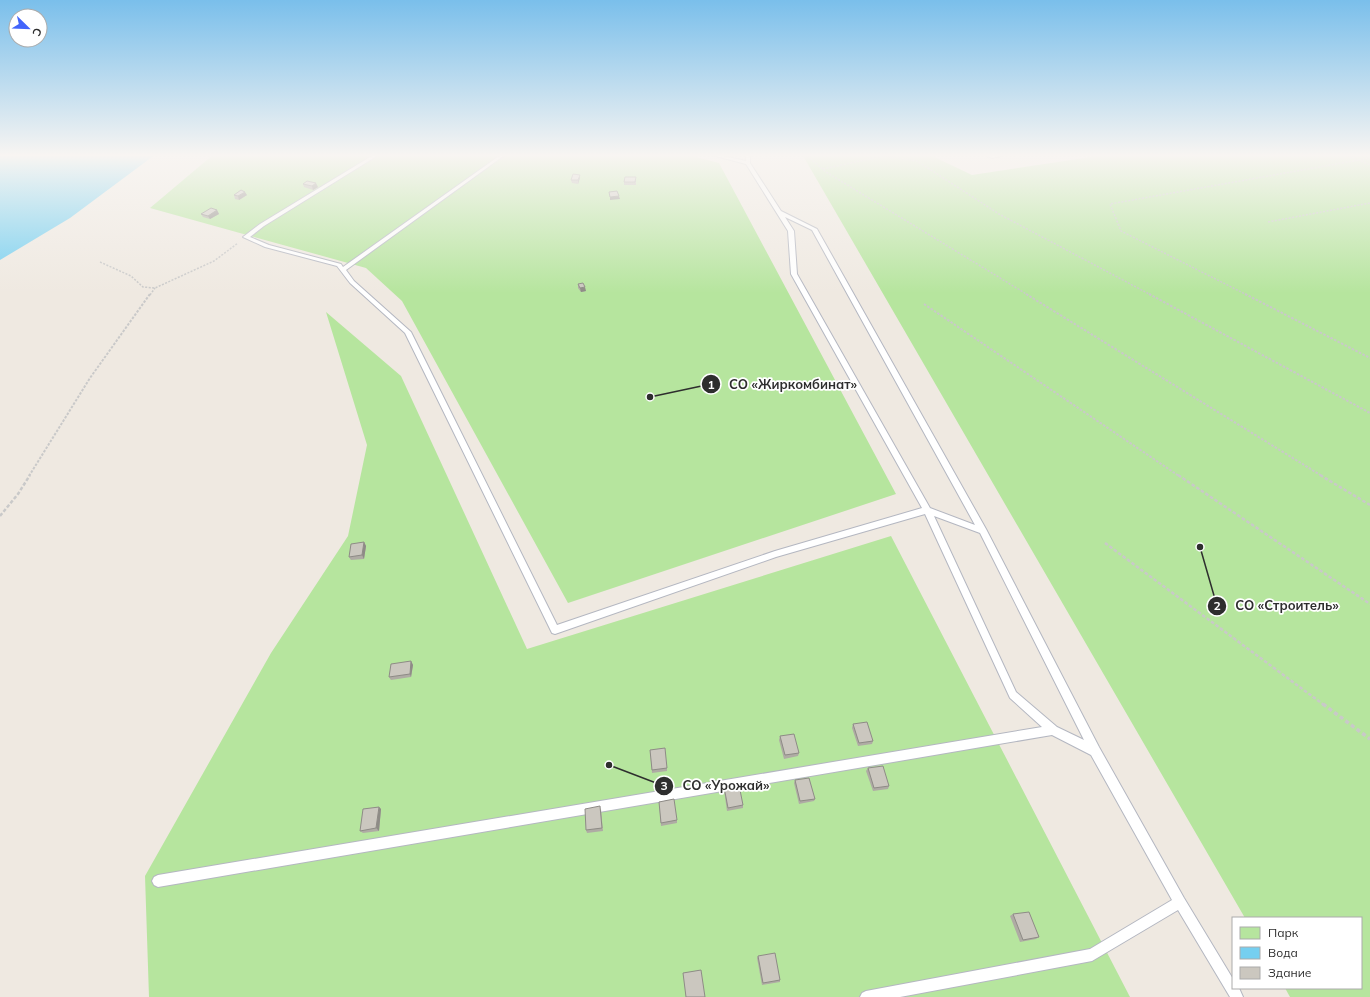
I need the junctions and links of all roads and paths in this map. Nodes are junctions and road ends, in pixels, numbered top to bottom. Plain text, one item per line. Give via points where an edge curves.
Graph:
1 (302, 201) edge
2 (439, 201) edge
3 (773, 201) edge
4 (874, 201) edge
5 (978, 201) edge
6 (1130, 201) edge
7 (1370, 203) edge
8 (780, 212) junction
9 (1268, 222) dead end
10 (246, 237) junction
11 (100, 262) dead end
12 (343, 270) junction
13 (155, 288) junction
14 (924, 304) dead end
15 (1370, 358) edge
16 (1370, 413) edge
17 (1370, 505) edge
18 (927, 510) junction
19 (0, 516) edge
20 (983, 531) junction
21 (1105, 543) dead end
22 (1370, 604) edge
23 (1053, 730) junction
24 (1370, 740) edge
25 (1095, 750) junction
26 (158, 882) dead end
27 (1180, 902) junction
28 (1232, 989) edge
29 (866, 997) edge

1 - 10 lane
2 - 12 lane
3 - 8 lane
4 - 17 path
5 - 16 path
6 - 15 path via 1110,204 1121,232
7 - 9 path
8 - 18 lane via 791,230 794,274
8 - 20 lane via 814,229
10 - 12 lane via 267,246 339,265
10 - 13 path via 214,261
11 - 13 path via 131,276 143,287
12 - 18 lane via 352,282 408,332 555,630 775,554
13 - 19 path via 90,378 18,494
14 - 22 path
18 - 20 lane
18 - 23 lane via 1012,695
20 - 25 lane
21 - 24 path
23 - 25 lane
23 - 26 lane
25 - 27 lane
27 - 28 lane
27 - 29 lane via 1092,955

